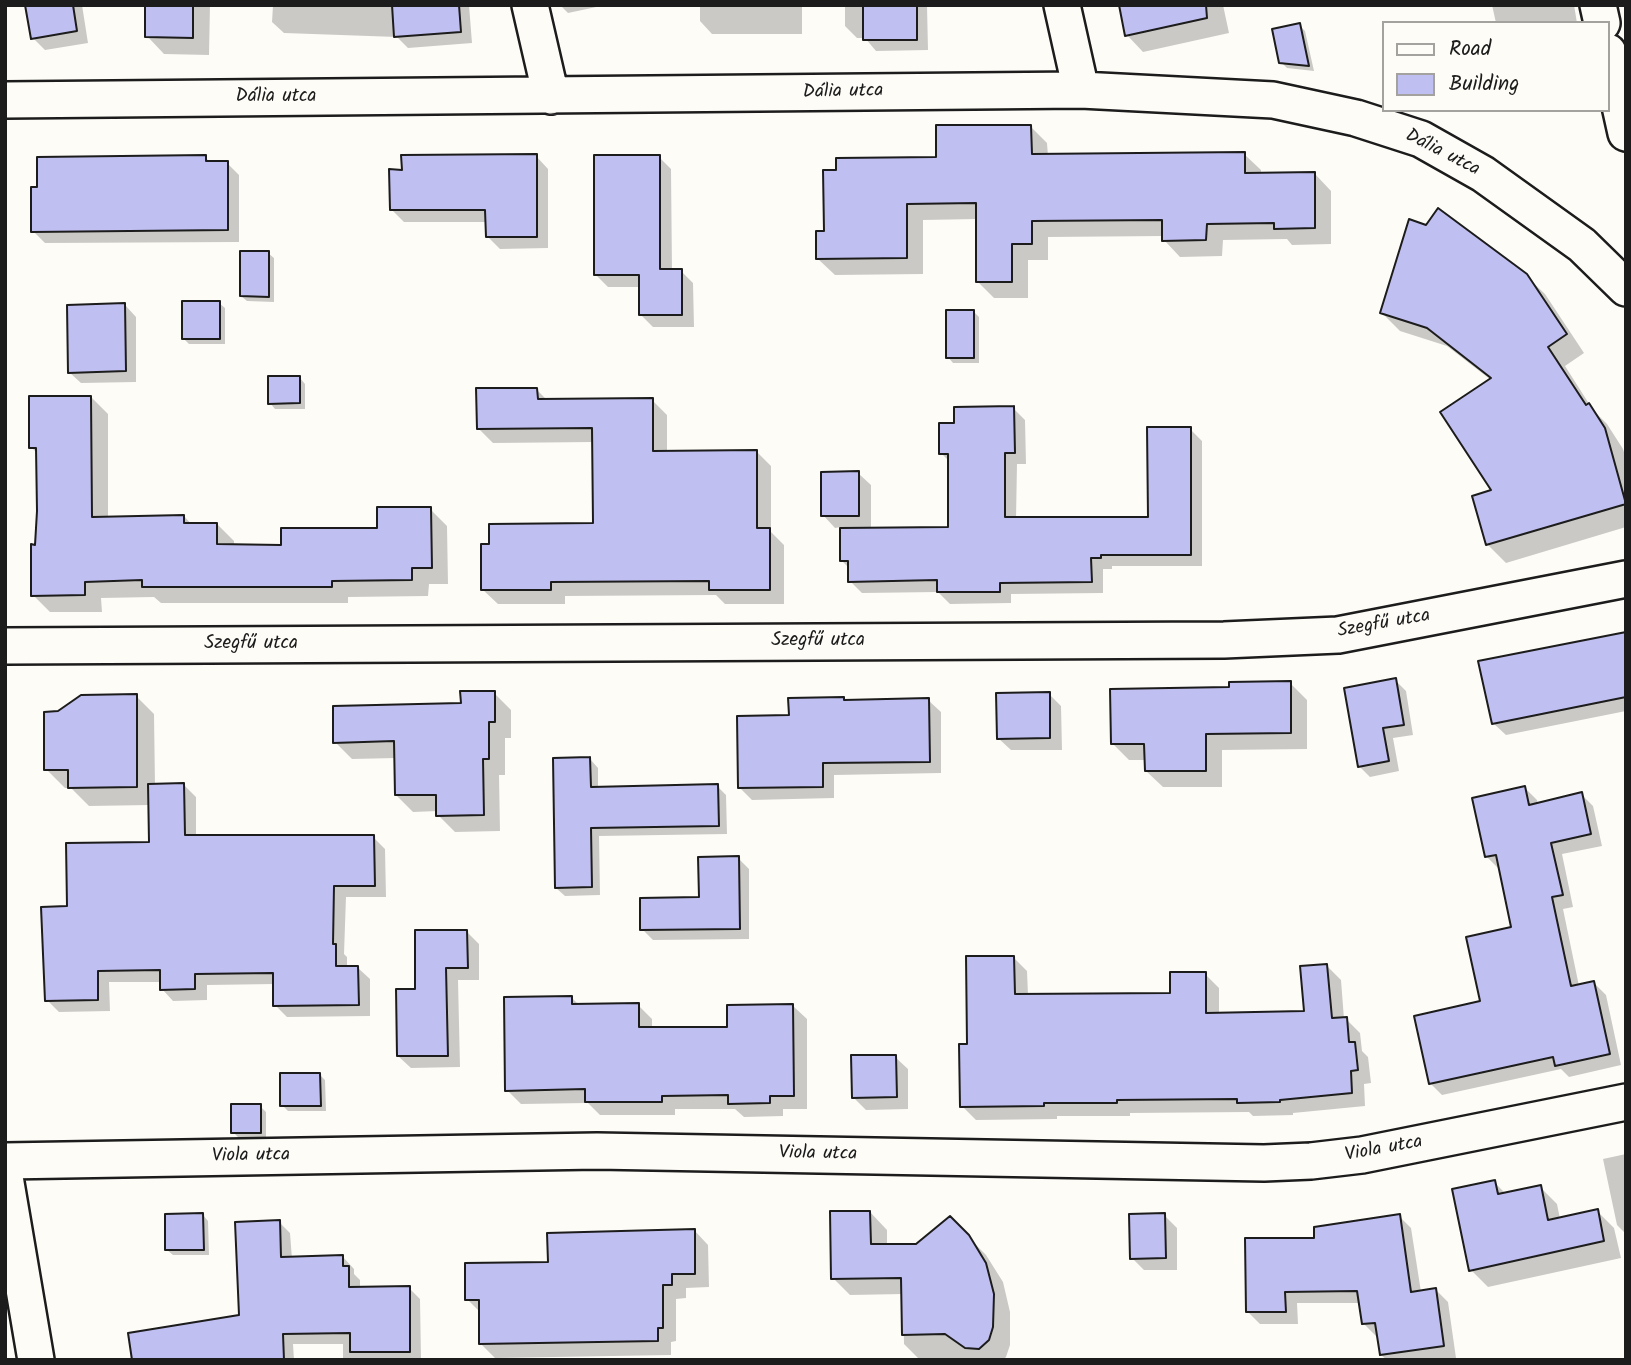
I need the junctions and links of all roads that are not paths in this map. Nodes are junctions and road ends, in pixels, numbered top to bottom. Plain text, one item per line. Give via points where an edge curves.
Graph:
1 (530, 5) edge
2 (1062, 5) edge
3 (1610, 61) edge
4 (1081, 90) junction
5 (551, 96) junction
6 (5, 100) edge
7 (1626, 134) edge
8 (1626, 288) edge
9 (1626, 579) edge
10 (5, 646) edge
11 (1626, 1102) edge
12 (5, 1161) edge
13 (5, 1177) edge
14 (36, 1360) edge

1 - 5 street
2 - 4 street
3 - 7 street
4 - 5 street, Dália utca
4 - 8 street, Dália utca via 1273,100 1356,118 1421,139 1483,174 1582,245
5 - 6 street, Dália utca
9 - 10 street, Szegfű utca via 1338,635 1237,640
11 - 12 street, Viola utca via 1362,1155 1264,1163 597,1151
13 - 14 street

